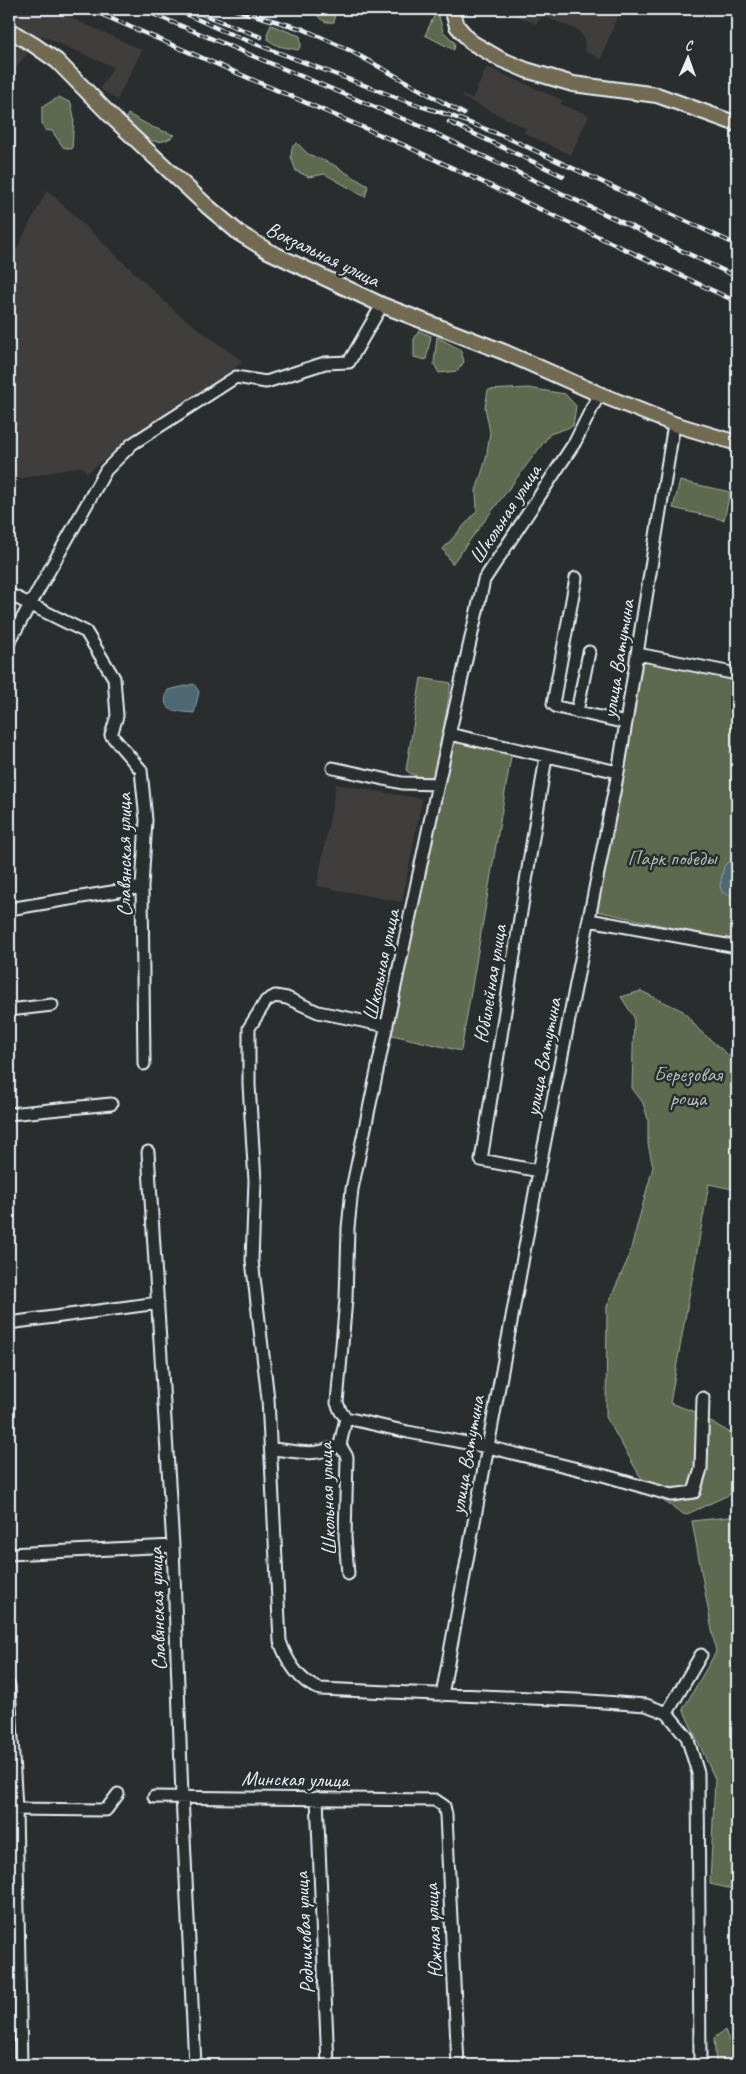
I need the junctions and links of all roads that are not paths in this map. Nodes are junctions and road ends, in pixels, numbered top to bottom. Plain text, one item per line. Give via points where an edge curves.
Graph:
1 (452, 9) edge
2 (9, 30) edge
3 (737, 124) edge
4 (382, 305) junction
5 (599, 394) junction
6 (674, 424) junction
7 (737, 443) edge
8 (576, 578) dead end
9 (9, 594) edge
10 (30, 604) junction
11 (9, 642) edge
12 (589, 652) dead end
13 (638, 654) junction
14 (737, 674) edge
15 (577, 712) junction
16 (626, 723) junction
17 (449, 734) junction
18 (546, 757) junction
19 (333, 768) dead end
20 (618, 772) junction
21 (438, 784) junction
22 (142, 887) junction
23 (9, 909) edge
24 (589, 920) junction
25 (737, 947) edge
26 (52, 1005) dead end
27 (9, 1010) edge
28 (387, 1026) junction
29 (144, 1064) dead end
30 (110, 1104) dead end
31 (9, 1114) edge
32 (148, 1152) dead end
33 (539, 1171) junction
34 (158, 1303) junction
35 (9, 1323) edge
36 (703, 1398) dead end
37 (346, 1418) junction
38 (340, 1445) junction
39 (488, 1447) junction
40 (271, 1449) junction
41 (173, 1546) junction
42 (9, 1554) edge
43 (348, 1574) dead end
44 (701, 1655) dead end
45 (9, 1686) edge
46 (442, 1695) junction
47 (667, 1713) junction
48 (118, 1794) dead end
49 (182, 1796) junction
50 (154, 1797) dead end
51 (316, 1798) junction
52 (435, 1800) joint
53 (12, 1809) edge
54 (21, 2065) edge
55 (195, 2065) edge
56 (328, 2065) edge
57 (458, 2065) edge
58 (700, 2065) edge

1 - 3 main road via 457,26 466,37 526,70 573,84 657,95
2 - 4 main road, Вокзальная улица via 57,61 167,169 239,232 284,260
4 - 5 main road, Вокзальная улица via 504,352
4 - 10 street via 348,362 325,364 266,382 236,377 132,444 106,470
5 - 6 main road, Вокзальная улица
5 - 17 street, Школьная улица via 574,442 484,580
6 - 7 main road, Вокзальная улица
6 - 13 street, улица Ватутина
8 - 15 street via 552,700 557,708
9 - 10 street, Славянская улица
10 - 11 street
10 - 22 street, Славянская улица via 86,632 114,678 117,716 111,736 141,770 146,820
12 - 15 street
13 - 14 street
13 - 16 street, улица Ватутина
15 - 16 street
16 - 20 street, улица Ватутина
17 - 18 street
17 - 21 street, Школьная улица
18 - 20 street
18 - 33 street, Юбилейная улица via 481,1160
19 - 21 street via 402,783
20 - 24 street, улица Ватутина
21 - 28 street, Школьная улица
22 - 23 street
22 - 29 street, Славянская улица
24 - 25 street
24 - 33 street, улица Ватутина
26 - 27 street
28 - 37 street, Школьная улица via 349,1215 346,1298 337,1392 337,1403
28 - 40 street via 318,1012 288,998 275,996 266,1002 249,1028 255,1181 252,1260
30 - 31 street
32 - 34 street, Славянская улица
33 - 39 street, улица Ватутина
34 - 35 street
34 - 41 street, Славянская улица
36 - 39 street via 701,1469 694,1492 671,1495
37 - 38 street, Школьная улица
37 - 39 street
38 - 40 street via 325,1452 309,1454
38 - 43 street, Школьная улица via 347,1457 345,1537
39 - 46 street, улица Ватутина
40 - 46 street via 280,1641 290,1662 308,1683 320,1689
41 - 42 street
41 - 49 street, Славянская улица
44 - 47 street
45 - 53 street
46 - 47 street via 646,1705
47 - 58 street via 687,1737 698,1774
48 - 53 street via 106,1810
49 - 50 street, Минская улица
49 - 51 street, Минская улица
49 - 55 street, Славянская улица
51 - 52 street, Минская улица
51 - 56 street, Родниковая улица
52 - 57 street, Южная улица via 444,1806 446,1816
53 - 54 street

